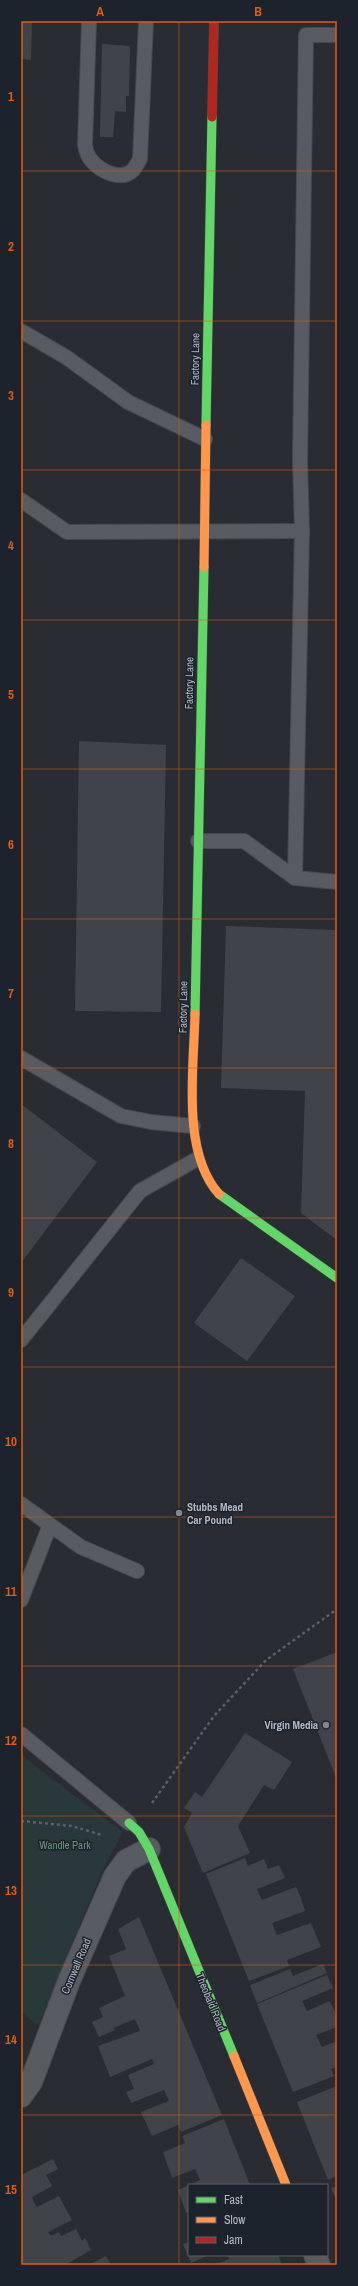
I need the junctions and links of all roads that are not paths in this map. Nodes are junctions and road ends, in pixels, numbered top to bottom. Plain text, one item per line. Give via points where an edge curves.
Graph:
1 (89, 21) edge
2 (146, 21) edge
3 (214, 21) edge
4 (337, 35) edge
5 (21, 331) edge
6 (205, 439) junction
7 (21, 500) edge
8 (302, 531) junction
9 (204, 532) junction
10 (198, 841) junction
11 (295, 878) junction
12 (337, 882) edge
13 (21, 1058) edge
14 (193, 1126) junction
15 (198, 1160) junction
16 (337, 1278) edge
17 (21, 1340) edge
18 (21, 1504) edge
19 (50, 1525) junction
20 (137, 1571) dead end
21 (21, 1600) edge
22 (21, 1734) edge
23 (139, 1835) junction
24 (21, 2096) edge
25 (286, 2184) edge

1 - 2 lane via 85,145 90,160 109,174 121,175 133,171 140,159
3 - 6 street, Factory Lane
4 - 8 lane via 306,35 300,461
5 - 6 lane via 66,357 128,402
6 - 9 street, Factory Lane
7 - 9 lane via 67,532
8 - 9 lane
8 - 11 lane
9 - 10 street, Factory Lane
10 - 11 lane via 244,841
10 - 14 street, Factory Lane
11 - 12 lane
13 - 14 lane via 121,1116
14 - 15 street, Factory Lane
15 - 16 street, Factory Lane via 203,1174 224,1199
15 - 17 lane via 140,1191
18 - 19 lane
19 - 20 lane via 81,1547
19 - 21 lane
22 - 23 lane
23 - 24 street, Cornwall Road via 115,1876 69,1981 31,2082
23 - 25 street, Theobald Road

